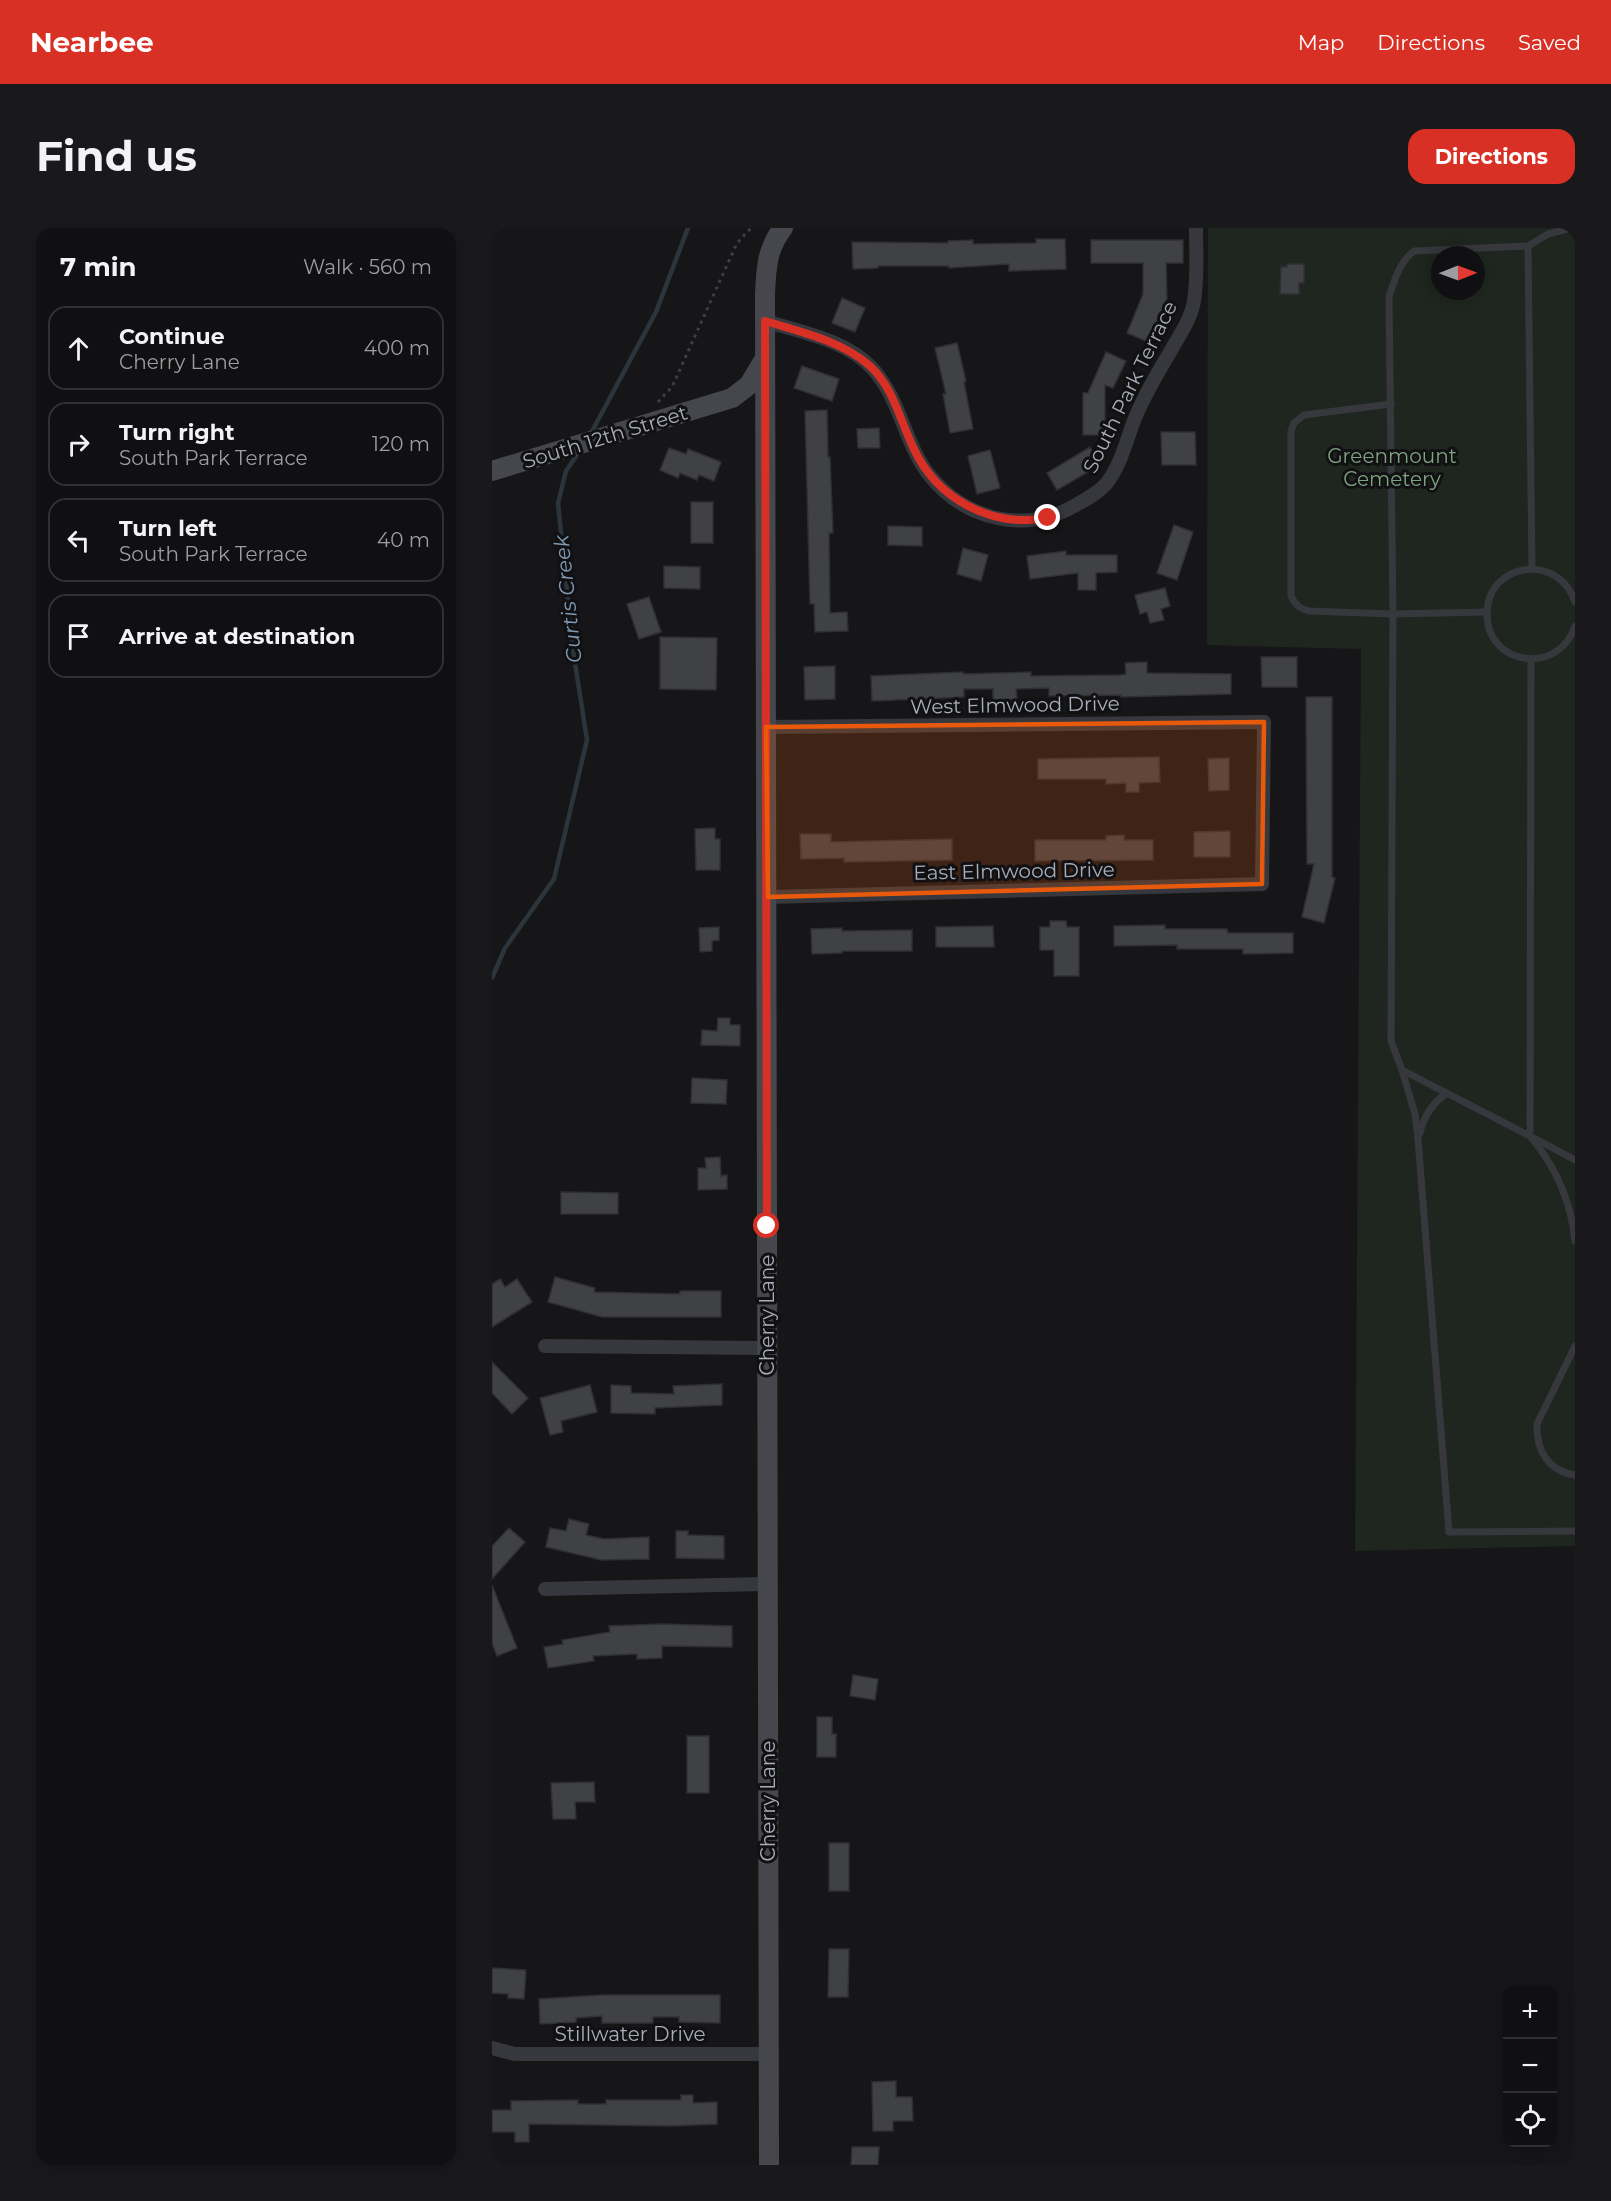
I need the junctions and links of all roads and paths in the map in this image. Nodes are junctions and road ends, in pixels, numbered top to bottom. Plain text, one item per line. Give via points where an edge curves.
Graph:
1 (751, 228) edge
2 (783, 228) edge
3 (1196, 228) edge
4 (1571, 228) edge
5 (1528, 246) junction
6 (765, 321) junction
7 (765, 357) junction
8 (719, 403) joint
9 (1391, 404) junction
10 (651, 408) dead end
11 (492, 471) edge
12 (1532, 569) junction
13 (1575, 602) edge
14 (1487, 612) junction
15 (1393, 614) junction
16 (1575, 626) edge
17 (1531, 660) junction
18 (766, 727) junction
19 (1262, 885) joint
20 (768, 897) junction
21 (1402, 1070) junction
22 (1447, 1093) junction
23 (1530, 1136) junction
24 (1418, 1138) junction
25 (1575, 1160) edge
26 (1575, 1242) edge
27 (1575, 1346) edge
28 (545, 1347) dead end
29 (767, 1348) junction
30 (1575, 1475) edge
31 (1575, 1531) edge
32 (768, 1584) junction
33 (545, 1589) dead end
34 (492, 2048) edge
35 (769, 2054) junction
36 (769, 2165) edge

1 - 10 path via 737,243 672,387
2 - 6 street, Cherry Lane via 768,256
3 - 6 street, South Park Terrace via 1194,301 1133,422 1119,463 1095,494 1048,518 996,518 955,498 921,464 891,396 872,368 842,347
4 - 5 lane via 1548,234
5 - 9 lane via 1420,250 1409,255 1389,297
5 - 12 lane
6 - 7 street, Cherry Lane
7 - 8 street, Cherry Lane via 749,385
7 - 18 street, Cherry Lane
8 - 11 street, South 12th Street
9 - 15 lane
9 - 15 lane via 1304,415 1294,423 1291,596 1302,609 1310,611
12 - 13 lane via 1556,576 1566,584
12 - 14 lane via 1504,578 1494,589
14 - 15 lane
14 - 17 lane via 1491,635 1500,646
15 - 21 lane via 1391,1041
16 - 17 lane via 1565,645 1556,652
17 - 23 lane
18 - 19 street, West Elmwood Drive via 1264,722
18 - 20 street, Cherry Lane
19 - 20 street, East Elmwood Drive
20 - 29 street, Cherry Lane
21 - 22 lane
21 - 24 lane
22 - 23 lane
22 - 24 lane via 1428,1111
23 - 25 lane
23 - 26 lane via 1558,1175 1573,1220
24 - 31 lane via 1449,1532
27 - 30 lane via 1537,1424 1539,1449 1546,1460 1554,1468
28 - 29 street
29 - 32 street, Cherry Lane
32 - 33 street
32 - 35 street, Cherry Lane
34 - 35 street, Stillwater Drive via 515,2054
35 - 36 street, Cherry Lane

